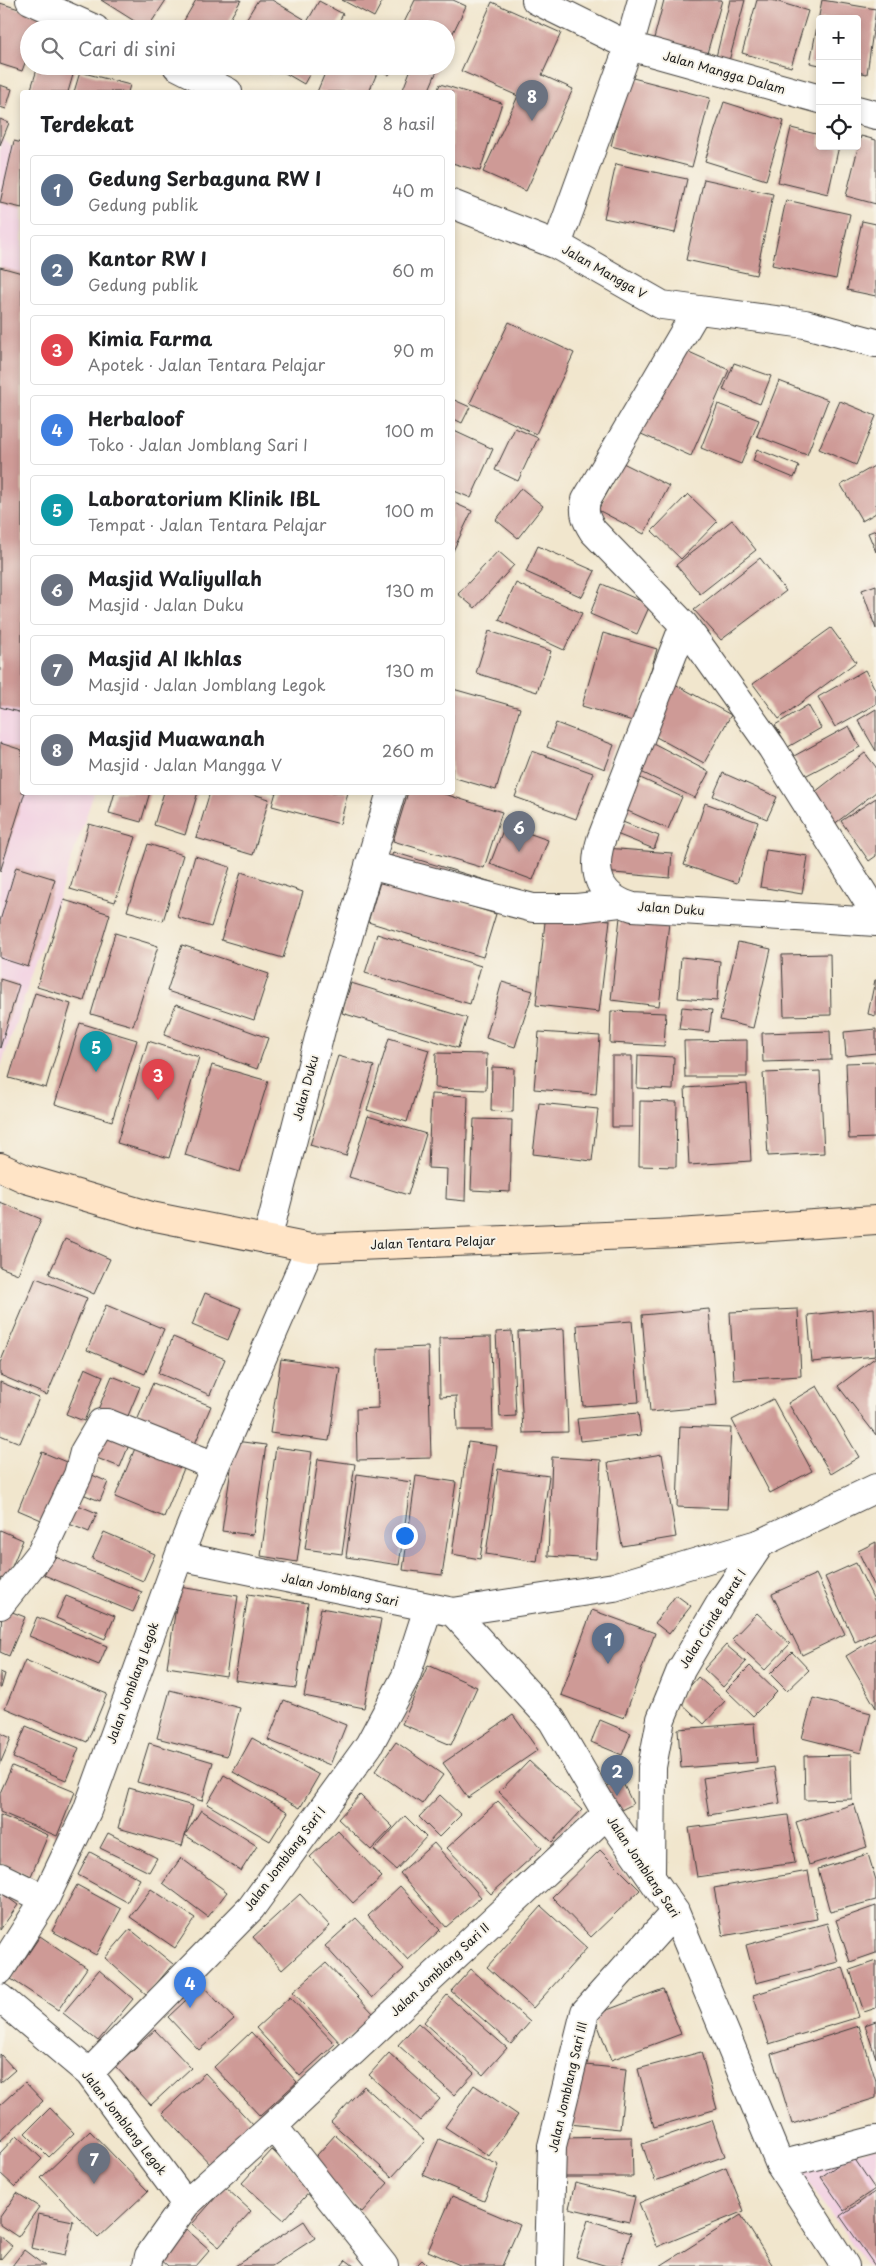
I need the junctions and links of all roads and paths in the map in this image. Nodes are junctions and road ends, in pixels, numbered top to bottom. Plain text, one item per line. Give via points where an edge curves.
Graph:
1 (30, 0) edge
2 (536, 0) edge
3 (642, 0) edge
4 (75, 20) edge
5 (629, 46) junction
6 (195, 75) edge
7 (224, 90) edge
8 (816, 99) edge
9 (861, 111) edge
10 (876, 115) edge
11 (455, 205) edge
12 (556, 245) junction
13 (697, 310) junction
14 (876, 343) edge
15 (684, 625) junction
16 (388, 795) edge
17 (369, 865) junction
18 (620, 903) junction
19 (876, 914) edge
20 (876, 922) edge
21 (0, 1167) edge
22 (876, 1220) edge
23 (267, 1240) junction
24 (310, 1248) junction
25 (215, 1466) junction
26 (876, 1488) edge
27 (761, 1543) junction
28 (179, 1556) junction
29 (0, 1605) edge
30 (440, 1610) junction
31 (607, 1814) junction
32 (651, 1875) junction
33 (0, 1877) edge
34 (45, 1899) junction
35 (675, 1912) junction
36 (0, 1970) edge
37 (0, 1998) edge
38 (89, 2074) junction
39 (273, 2126) junction
40 (876, 2140) edge
41 (780, 2165) junction
42 (186, 2204) junction
43 (147, 2266) edge
44 (384, 2266) edge
45 (550, 2266) edge
46 (845, 2266) edge

1 - 4 street
2 - 5 street, Jalan Mangga Dalam
3 - 5 street, Jalan Mangga V
5 - 8 street, Jalan Mangga Dalam
5 - 12 street, Jalan Mangga V
6 - 7 street
9 - 10 street
11 - 12 street
12 - 13 street, Jalan Mangga V via 662,305
13 - 14 street, Jalan Mangga V via 804,324
13 - 15 street via 586,500 584,509 593,531
15 - 18 street, Jalan Duku via 598,852 596,869 600,883 610,897
15 - 19 street via 772,748
16 - 17 street, Jalan Duku
17 - 18 street via 533,908 577,908
17 - 23 street, Jalan Duku
18 - 20 street, Jalan Duku via 634,907
21 - 23 main road, Jalan Tentara Pelajar via 26,1179 151,1216
22 - 24 main road, Jalan Tentara Pelajar via 668,1234
23 - 24 main road, Jalan Tentara Pelajar
24 - 25 street, Jalan Jomblang Legok
25 - 28 street, Jalan Jomblang Legok
25 - 29 street via 100,1423 84,1452 78,1475 41,1553
26 - 27 street, Jalan Cinde Barat I
27 - 30 street, Jalan Cinde Barat I via 614,1587
27 - 32 street, Jalan Cinde Barat I via 681,1670 662,1719 652,1767
28 - 30 street, Jalan Jomblang Sari
28 - 34 street, Jalan Jomblang Legok via 87,1811
30 - 31 street, Jalan Jomblang Sari via 552,1720
30 - 38 street, Jalan Jomblang Sari I via 369,1745 251,1908
31 - 32 street, Jalan Jomblang Sari
31 - 39 street, Jalan Jomblang Sari II
32 - 35 street, Jalan Jomblang Sari
33 - 34 street
34 - 36 street, Jalan Jomblang Legok
35 - 41 street, Jalan Jomblang Sari
35 - 45 street, Jalan Jomblang Sari III via 585,2012 552,2146
37 - 38 street, Jalan Jomblang Legok
38 - 42 street, Jalan Jomblang Legok
39 - 42 street, Jalan Jomblang Sari II
39 - 44 street
40 - 41 street
41 - 46 street, Jalan Jomblang Sari
42 - 43 street via 149,2256

